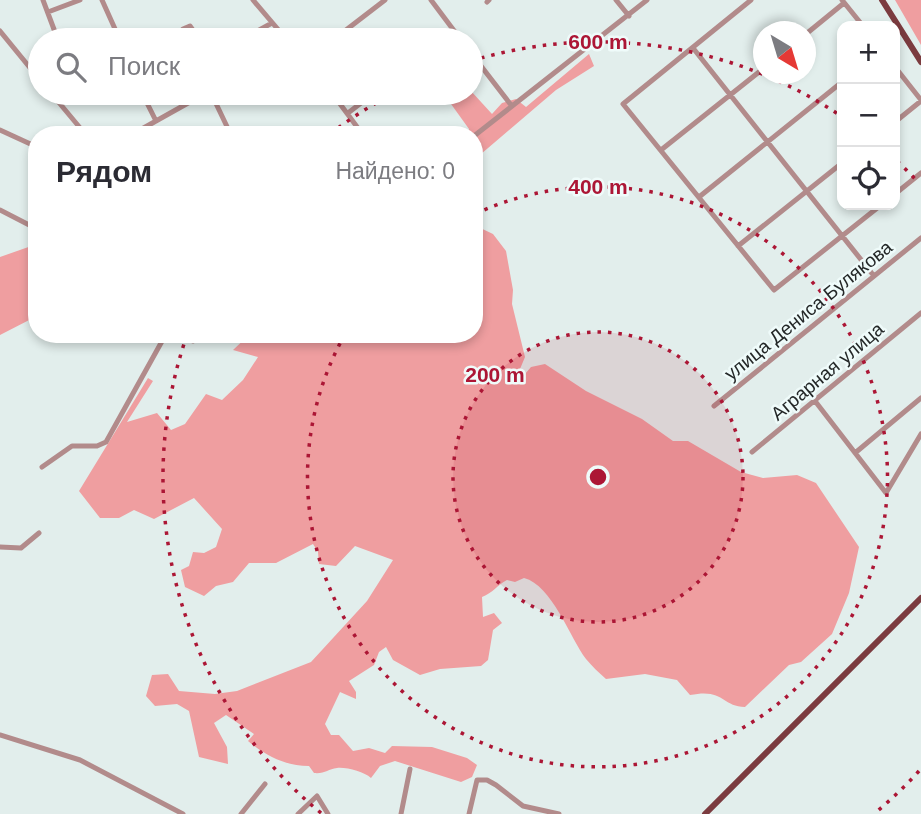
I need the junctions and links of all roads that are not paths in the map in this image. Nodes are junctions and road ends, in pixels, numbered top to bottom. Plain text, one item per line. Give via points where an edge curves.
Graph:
1 (43, 0) edge
2 (80, 0) edge
3 (102, 0) edge
4 (253, 0) edge
5 (385, 0) edge
6 (431, 0) edge
7 (616, 0) edge
8 (647, 0) edge
9 (751, 0) edge
10 (882, 0) edge
11 (843, 1) edge
12 (47, 12) junction
13 (629, 16) junction
14 (859, 21) edge
15 (272, 23) junction
16 (816, 25) edge
17 (53, 28) edge
18 (115, 28) edge
19 (263, 28) edge
20 (276, 28) edge
21 (349, 28) edge
22 (452, 28) edge
23 (0, 31) edge
24 (0, 40) edge
25 (8, 42) junction
26 (693, 48) junction
27 (921, 62) edge
28 (28, 66) edge
29 (483, 69) edge
30 (900, 74) edge
31 (753, 77) edge
32 (840, 84) edge
33 (731, 94) junction
34 (921, 101) edge
35 (62, 105) edge
36 (148, 105) edge
37 (186, 105) edge
38 (215, 105) edge
39 (342, 105) edge
40 (358, 105) edge
41 (511, 105) junction
42 (348, 113) junction
43 (900, 118) edge
44 (156, 121) junction
45 (79, 126) edge
46 (147, 126) edge
47 (226, 126) edge
48 (357, 126) edge
49 (483, 128) edge
50 (0, 130) edge
51 (768, 142) junction
52 (28, 143) edge
53 (661, 150) junction
54 (837, 167) edge
55 (921, 173) edge
56 (900, 190) edge
57 (808, 191) junction
58 (699, 197) junction
59 (0, 210) edge
60 (875, 210) edge
61 (28, 224) edge
62 (842, 236) junction
63 (921, 238) edge
64 (738, 246) junction
65 (874, 276) junction
66 (921, 313) edge
67 (161, 343) edge
68 (921, 398) edge
69 (815, 401) junction
70 (714, 406) dead end
71 (921, 434) edge
72 (752, 452) dead end
73 (855, 453) junction
74 (42, 467) dead end
75 (39, 534) dead end
76 (0, 547) edge
77 (921, 598) edge
78 (0, 736) edge
79 (410, 769) dead end
80 (265, 784) dead end
81 (183, 814) edge
82 (241, 814) edge
83 (298, 814) edge
84 (328, 814) edge
85 (401, 814) edge
86 (469, 814) edge
87 (559, 814) edge
88 (705, 814) edge

1 - 12 street
2 - 12 street
3 - 18 street
4 - 15 street
5 - 21 street
6 - 22 street
7 - 13 street
8 - 13 street
9 - 26 street
10 - 27 main road
11 - 14 street
11 - 16 street
12 - 17 street
13 - 41 street
15 - 19 street
15 - 20 street
23 - 25 street
24 - 25 street
25 - 28 street
26 - 33 street
26 - 53 street via 624,104
29 - 41 street
30 - 34 street
31 - 33 street
32 - 51 street
33 - 51 street
33 - 53 street
34 - 43 street
35 - 45 street
36 - 44 street
37 - 44 street
38 - 47 street
39 - 42 street
40 - 42 street
41 - 49 street
42 - 48 street
44 - 46 street
50 - 52 street
51 - 57 street
51 - 58 street
53 - 58 street
54 - 57 street
55 - 56 street
57 - 62 street
57 - 64 street
58 - 64 street
59 - 61 street
60 - 62 street
62 - 64 street via 774,290
62 - 65 street
63 - 65 street, улица Дениса Булякова
65 - 70 street, улица Дениса Булякова
66 - 69 street, Аграрная улица
67 - 74 street via 106,442 72,446
68 - 73 street
69 - 72 street, Аграрная улица
69 - 73 street
71 - 73 street via 886,493
75 - 76 street via 20,548
77 - 88 main road
78 - 81 street via 80,760
79 - 85 street
80 - 82 street
83 - 84 street via 317,796
86 - 87 street via 477,780 496,785 523,806

